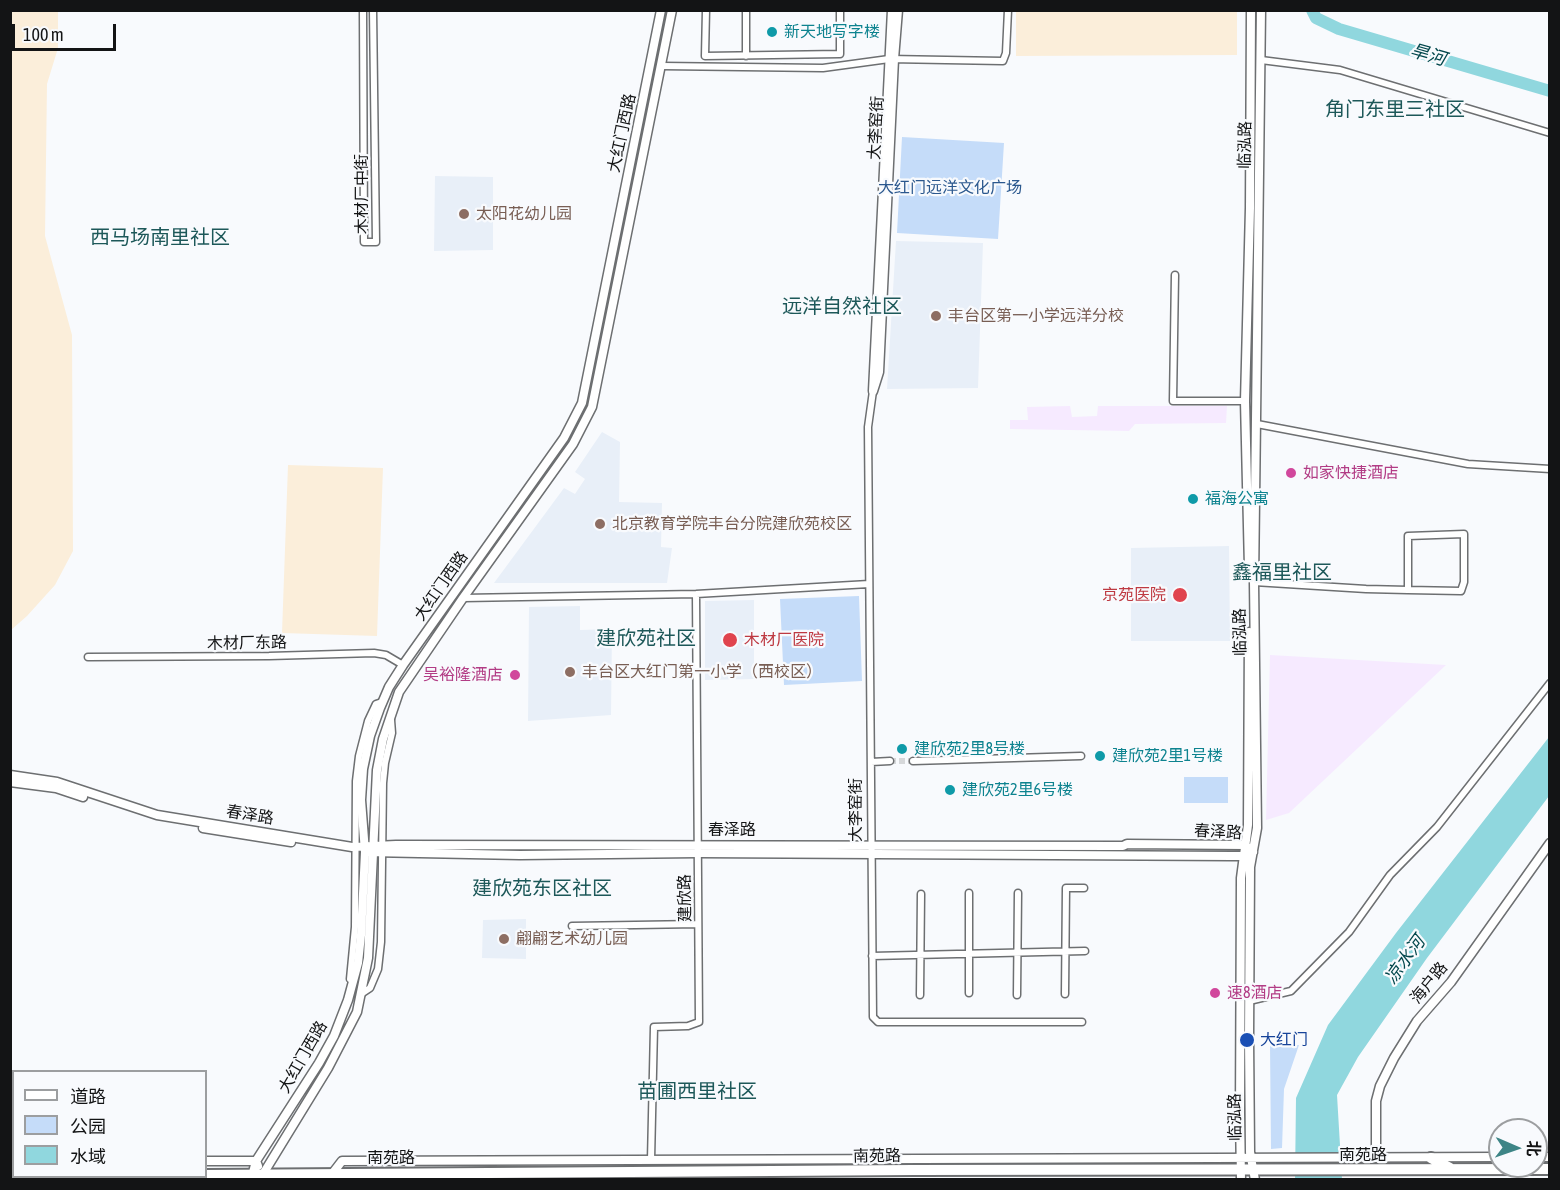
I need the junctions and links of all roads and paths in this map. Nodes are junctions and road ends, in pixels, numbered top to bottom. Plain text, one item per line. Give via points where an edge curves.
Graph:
1 (363, 10) edge
2 (374, 10) edge
3 (661, 10) edge
4 (672, 10) edge
5 (706, 10) edge
6 (746, 10) edge
7 (840, 10) edge
8 (892, 10) edge
9 (898, 10) edge
10 (1008, 10) edge
11 (1251, 10) edge
12 (1261, 10) edge
13 (823, 55) junction
14 (746, 56) junction
15 (892, 59) junction
16 (1261, 60) junction
17 (662, 66) junction
18 (823, 68) junction
19 (1550, 133) edge
20 (1175, 275) dead end
21 (873, 391) joint
22 (1245, 401) junction
23 (1257, 424) junction
24 (1550, 469) edge
25 (1254, 582) junction
26 (869, 584) junction
27 (1408, 590) junction
28 (696, 594) junction
29 (463, 598) junction
30 (88, 657) dead end
31 (403, 665) junction
32 (1550, 683) edge
33 (1081, 756) dead end
34 (890, 761) tunnel mouth
35 (913, 761) tunnel mouth
36 (871, 762) junction
37 (10, 775) edge
38 (10, 782) edge
39 (1550, 843) edge
40 (1245, 845) junction
41 (360, 849) junction
42 (378, 849) junction
43 (698, 849) junction
44 (870, 850) junction
45 (1253, 852) junction
46 (1243, 856) junction
47 (1084, 888) dead end
48 (969, 893) dead end
49 (1018, 893) dead end
50 (921, 894) dead end
51 (698, 924) junction
52 (572, 926) dead end
53 (1085, 951) dead end
54 (1065, 952) junction
55 (1017, 953) junction
56 (969, 954) junction
57 (920, 955) junction
58 (872, 956) junction
59 (969, 993) dead end
60 (1065, 994) dead end
61 (920, 995) dead end
62 (1017, 996) dead end
63 (1250, 1001) junction
64 (1082, 1022) dead end
65 (1488, 1157) edge
66 (1376, 1158) junction
67 (1397, 1158) junction
68 (1431, 1158) junction
69 (651, 1160) junction
70 (207, 1161) edge
71 (256, 1161) junction
72 (1282, 1164) junction
73 (1241, 1169) edge
74 (1254, 1169) edge
75 (1453, 1169) junction
76 (1550, 1169) edge
77 (1389, 1170) junction
78 (332, 1174) junction
79 (207, 1175) edge
80 (870, 1175) edge
81 (913, 1175) edge
82 (256, 1177) edge

1 - 2 street, 木材厂中街 via 364,242 376,242
3 - 31 main road, 大红门西路 via 582,403 564,438
4 - 17 main road, 大红门西路
5 - 14 street via 705,56
6 - 14 street
7 - 13 street via 840,54
8 - 15 main road, 大李窑街
9 - 15 main road, 大李窑街
10 - 15 street via 1003,61
11 - 22 main road, 临泓路
12 - 16 main road, 临泓路
13 - 14 street
13 - 18 street
15 - 18 street
15 - 21 main road, 大李窑街
16 - 19 street via 1340,70
16 - 23 main road, 临泓路
17 - 18 street
17 - 29 main road, 大红门西路 via 592,407 573,444
20 - 22 street via 1173,401
21 - 26 street, 大李窑街 via 868,427
22 - 40 main road, 临泓路 via 1249,604
23 - 24 street via 1468,464
23 - 25 main road, 临泓路
25 - 27 street
25 - 45 main road, 临泓路 via 1257,828
26 - 28 street
26 - 36 street, 大李窑街
27 - 27 street via 1461,591 1464,534 1408,536
28 - 29 street
28 - 43 street, 建欣路
29 - 42 main road, 大红门西路 via 403,685 390,714 374,803
30 - 31 street, 木材厂东路 via 374,653
31 - 41 main road, 大红门西路 via 382,702 361,764
32 - 63 street via 1437,827 1390,875 1349,932 1291,991
33 - 35 street
34 - 36 street
36 - 44 street, 大李窑街
37 - 41 main road, 春泽路 via 57,782 157,815
38 - 41 main road, 春泽路 via 56,788 156,820 251,837
39 - 66 main road, 海户路 via 1450,982 1417,1021 1394,1058 1376,1101
40 - 44 main road, 春泽路
40 - 45 main road, 春泽路
40 - 46 main road, 临泓路
41 - 42 main road, 春泽路
41 - 71 main road, 大红门西路 via 358,963 348,1000 319,1063
42 - 43 main road, 春泽路 via 520,855
42 - 82 main road, 大红门西路 via 368,958 357,1012 343,1041
43 - 44 main road, 春泽路
43 - 51 street, 建欣路
44 - 46 main road, 春泽路
44 - 58 street, 大李窑街
45 - 46 main road, 春泽路
45 - 63 main road, 临泓路
46 - 73 main road, 临泓路
47 - 54 street via 1066,888
48 - 56 street
49 - 55 street
50 - 57 street
51 - 52 street
51 - 69 street, 建欣路 via 699,1022 654,1027
53 - 54 street
54 - 55 street
54 - 60 street
55 - 56 street
55 - 62 street
56 - 57 street
56 - 59 street
57 - 58 street
57 - 61 street
58 - 64 street, 大李窑街 via 873,1017 878,1022
63 - 74 main road, 临泓路 via 1249,1110
65 - 68 main road
66 - 67 main road
66 - 72 main road
67 - 68 main road
67 - 77 highway
68 - 75 highway
69 - 73 main road
69 - 78 main road via 342,1161
70 - 71 main road
71 - 82 main road
72 - 74 highway, 南苑路
72 - 77 highway, 南苑路
73 - 74 highway, 南苑路
73 - 81 highway, 南苑路
75 - 76 highway, 南苑路
75 - 77 highway, 南苑路
78 - 80 highway, 南苑路
78 - 82 highway, 南苑路
79 - 82 highway, 南苑路
80 - 81 highway, 南苑路

